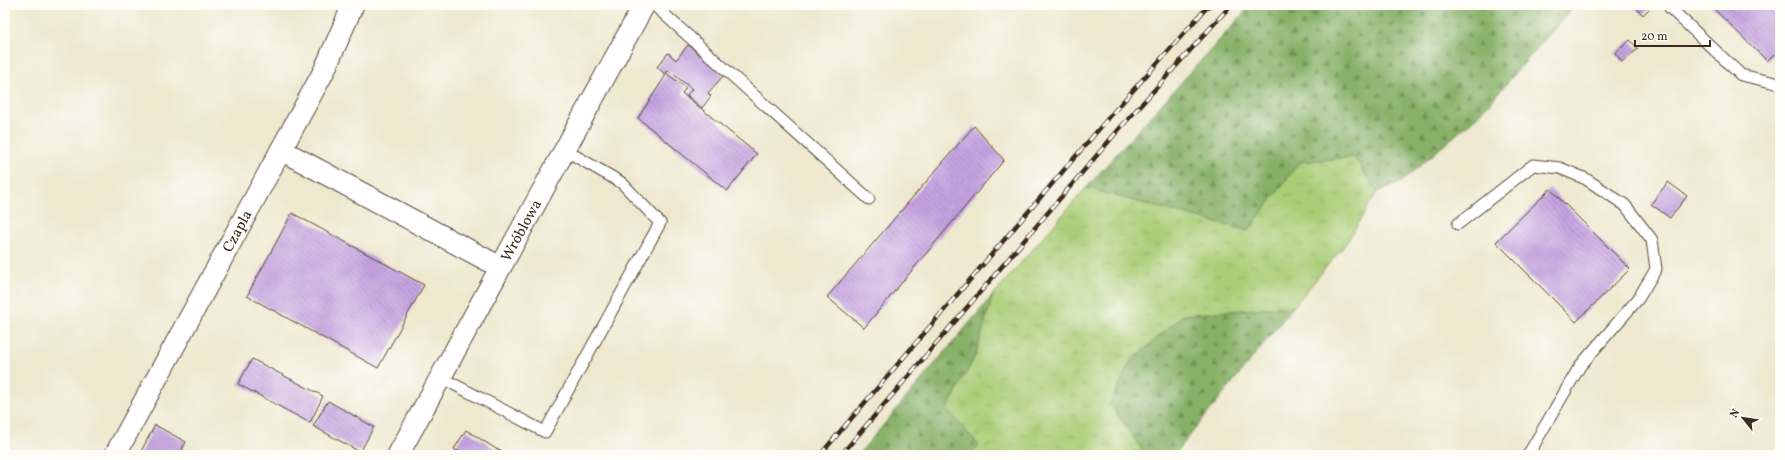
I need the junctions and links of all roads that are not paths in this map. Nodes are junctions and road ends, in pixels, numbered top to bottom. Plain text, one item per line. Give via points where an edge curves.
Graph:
1 (353, 5) edge
2 (644, 5) edge
3 (654, 5) edge
4 (1670, 8) dead end
5 (1780, 84) edge
6 (281, 150) junction
7 (565, 150) junction
8 (869, 199) dead end
9 (1458, 224) dead end
10 (500, 267) junction
11 (440, 377) junction
12 (115, 455) edge
13 (398, 455) edge
14 (1528, 455) edge

1 - 6 street, Czapla via 324,71
2 - 7 street, Wróblowa
3 - 8 lane
4 - 5 lane via 1742,75
6 - 10 street
6 - 12 street, Czapla
7 - 10 street, Wróblowa
7 - 11 lane via 622,183 660,223 545,432
9 - 14 lane via 1533,165 1560,168 1586,180 1625,205 1652,240 1656,269 1638,299 1580,366
10 - 11 street, Wróblowa
11 - 13 street, Wróblowa

